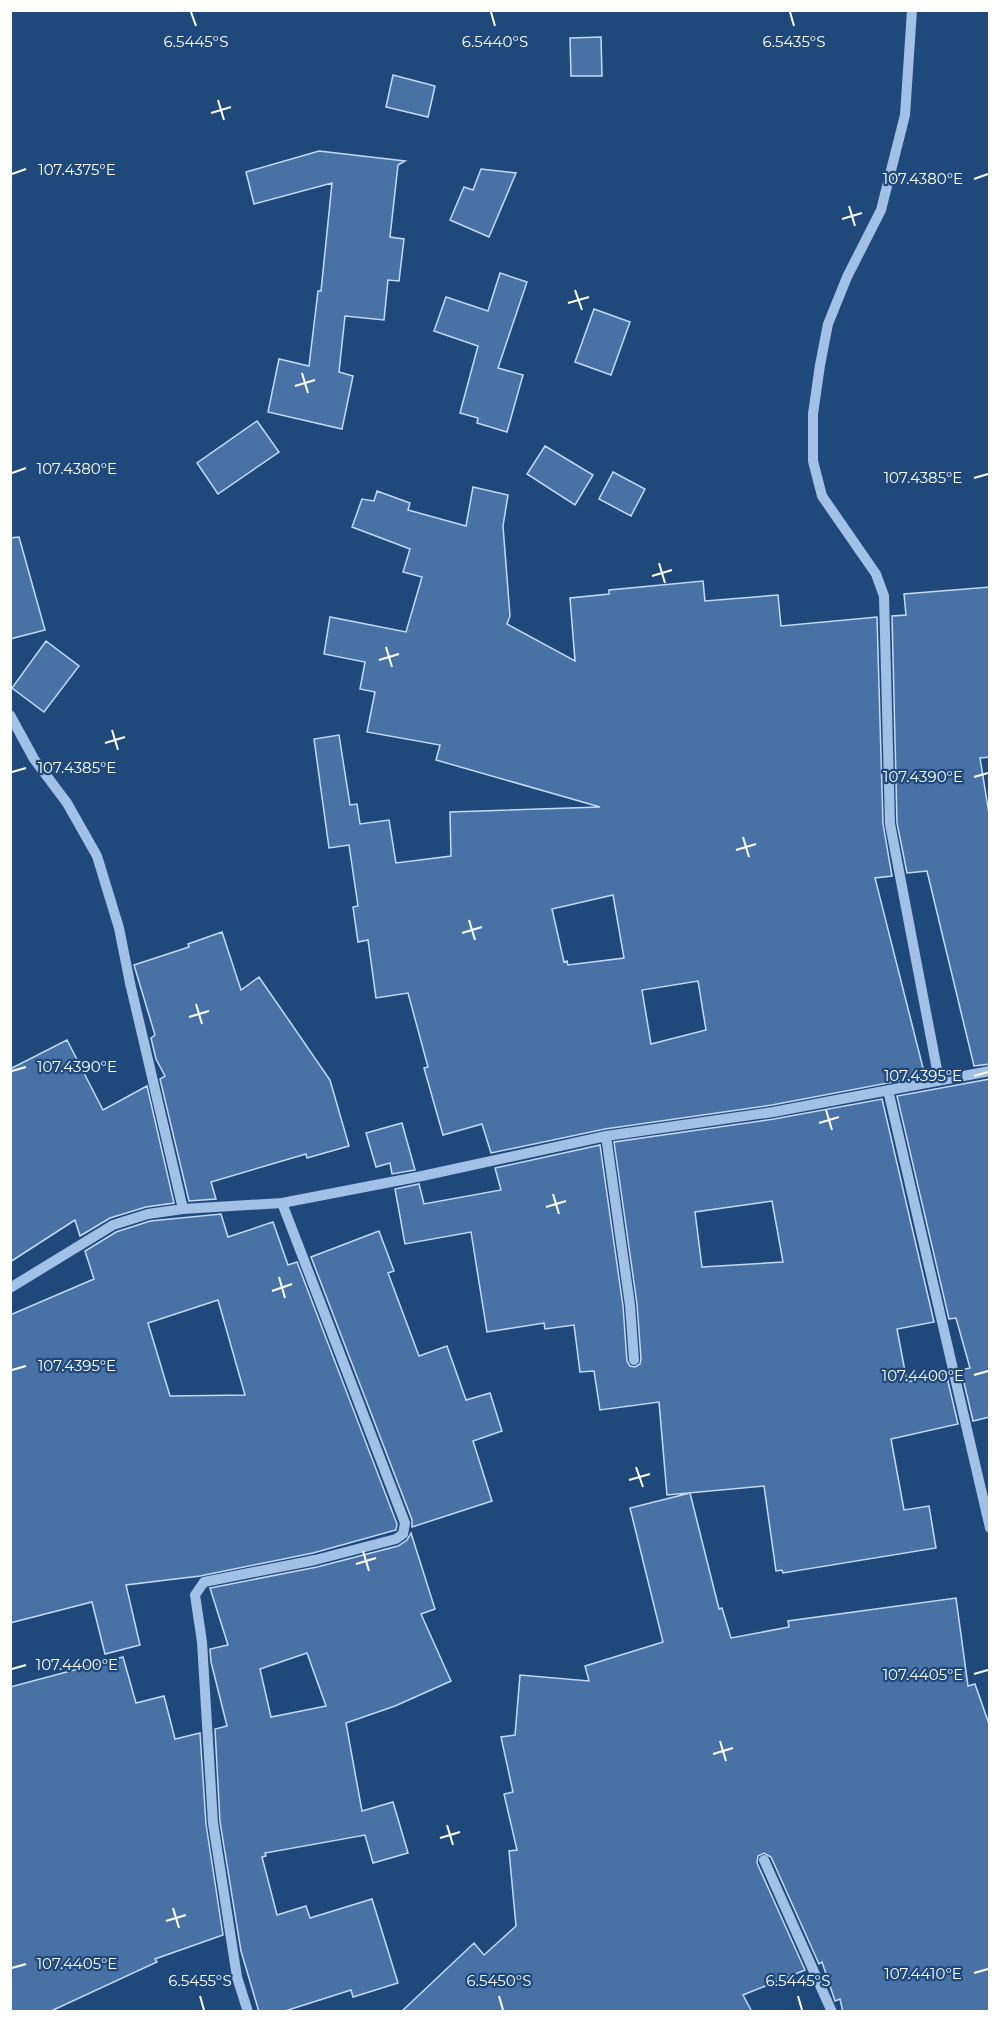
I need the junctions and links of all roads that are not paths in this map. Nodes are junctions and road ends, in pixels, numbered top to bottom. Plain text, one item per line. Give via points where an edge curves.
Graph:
1 (912, 10) edge
2 (10, 715) edge
3 (990, 1071) edge
4 (939, 1080) junction
5 (888, 1090) junction
6 (606, 1136) junction
7 (282, 1203) junction
8 (183, 1209) junction
9 (10, 1288) edge
10 (634, 1360) dead end
11 (990, 1528) edge
12 (764, 1860) dead end
13 (248, 2012) edge
14 (832, 2012) edge

1 - 4 street via 905,115 881,210 828,324 813,414 813,461 822,496 876,574 884,596 890,824
2 - 8 street via 97,856 119,928
3 - 4 street
4 - 5 street
5 - 6 street via 773,1113
5 - 11 street
6 - 7 street
6 - 10 street
7 - 8 street
7 - 13 street via 405,1523 403,1534 396,1539 204,1582 195,1595 202,1642 213,1822 237,1977
8 - 9 street via 112,1225
12 - 14 street

